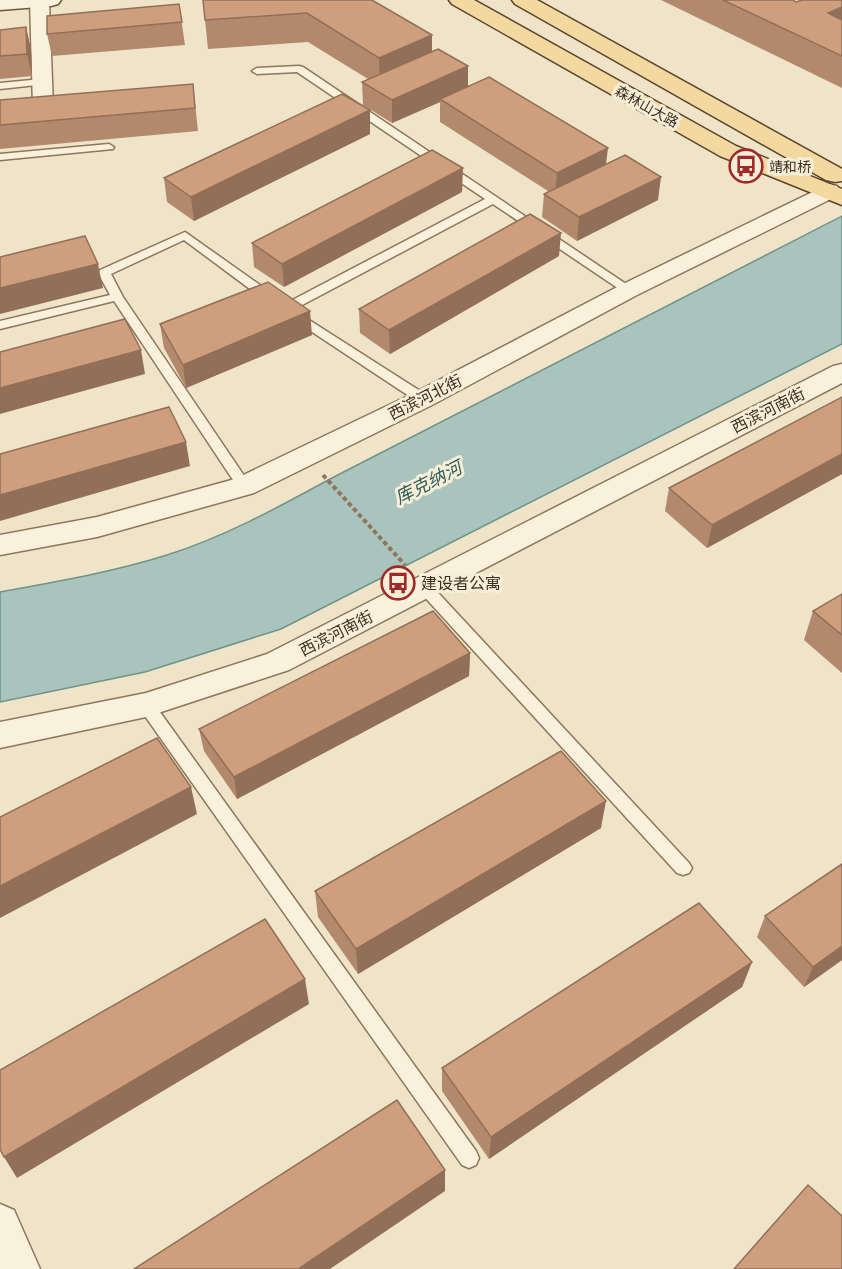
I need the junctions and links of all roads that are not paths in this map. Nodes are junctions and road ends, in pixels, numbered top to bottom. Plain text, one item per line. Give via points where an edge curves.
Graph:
1 (459, 0) edge
2 (522, 0) edge
3 (45, 1) edge
4 (0, 4) edge
5 (257, 71) dead end
6 (42, 82) junction
7 (0, 86) edge
8 (43, 107) edge
9 (109, 147) dead end
10 (0, 157) edge
11 (837, 189) edge
12 (493, 199) junction
13 (629, 290) junction
14 (117, 297) junction
15 (285, 309) junction
16 (0, 325) edge
17 (842, 372) edge
18 (423, 399) junction
19 (244, 486) junction
20 (0, 545) edge
21 (418, 579) junction
22 (146, 705) junction
23 (0, 735) edge
24 (683, 868) dead end
25 (470, 1158) dead end
26 (0, 1224) edge
27 (20, 1269) edge

1 - 11 main road, 森林山大路 via 728,151
2 - 11 main road, 森林山大路
3 - 4 street
3 - 6 street
5 - 12 lane via 299,69
6 - 7 lane
6 - 8 street
9 - 10 lane
11 - 13 street, 西滨河北街
12 - 13 lane
12 - 15 lane
13 - 18 street, 西滨河北街
14 - 15 lane via 104,273 185,235
14 - 16 lane
14 - 19 lane
15 - 18 lane
17 - 21 street, 西滨河南街
18 - 19 street, 西滨河北街
19 - 20 street, 西滨河北街 via 97,527
21 - 22 street, 西滨河南街 via 278,662
21 - 24 lane
22 - 23 street, 西滨河南街
22 - 25 lane
26 - 27 street

